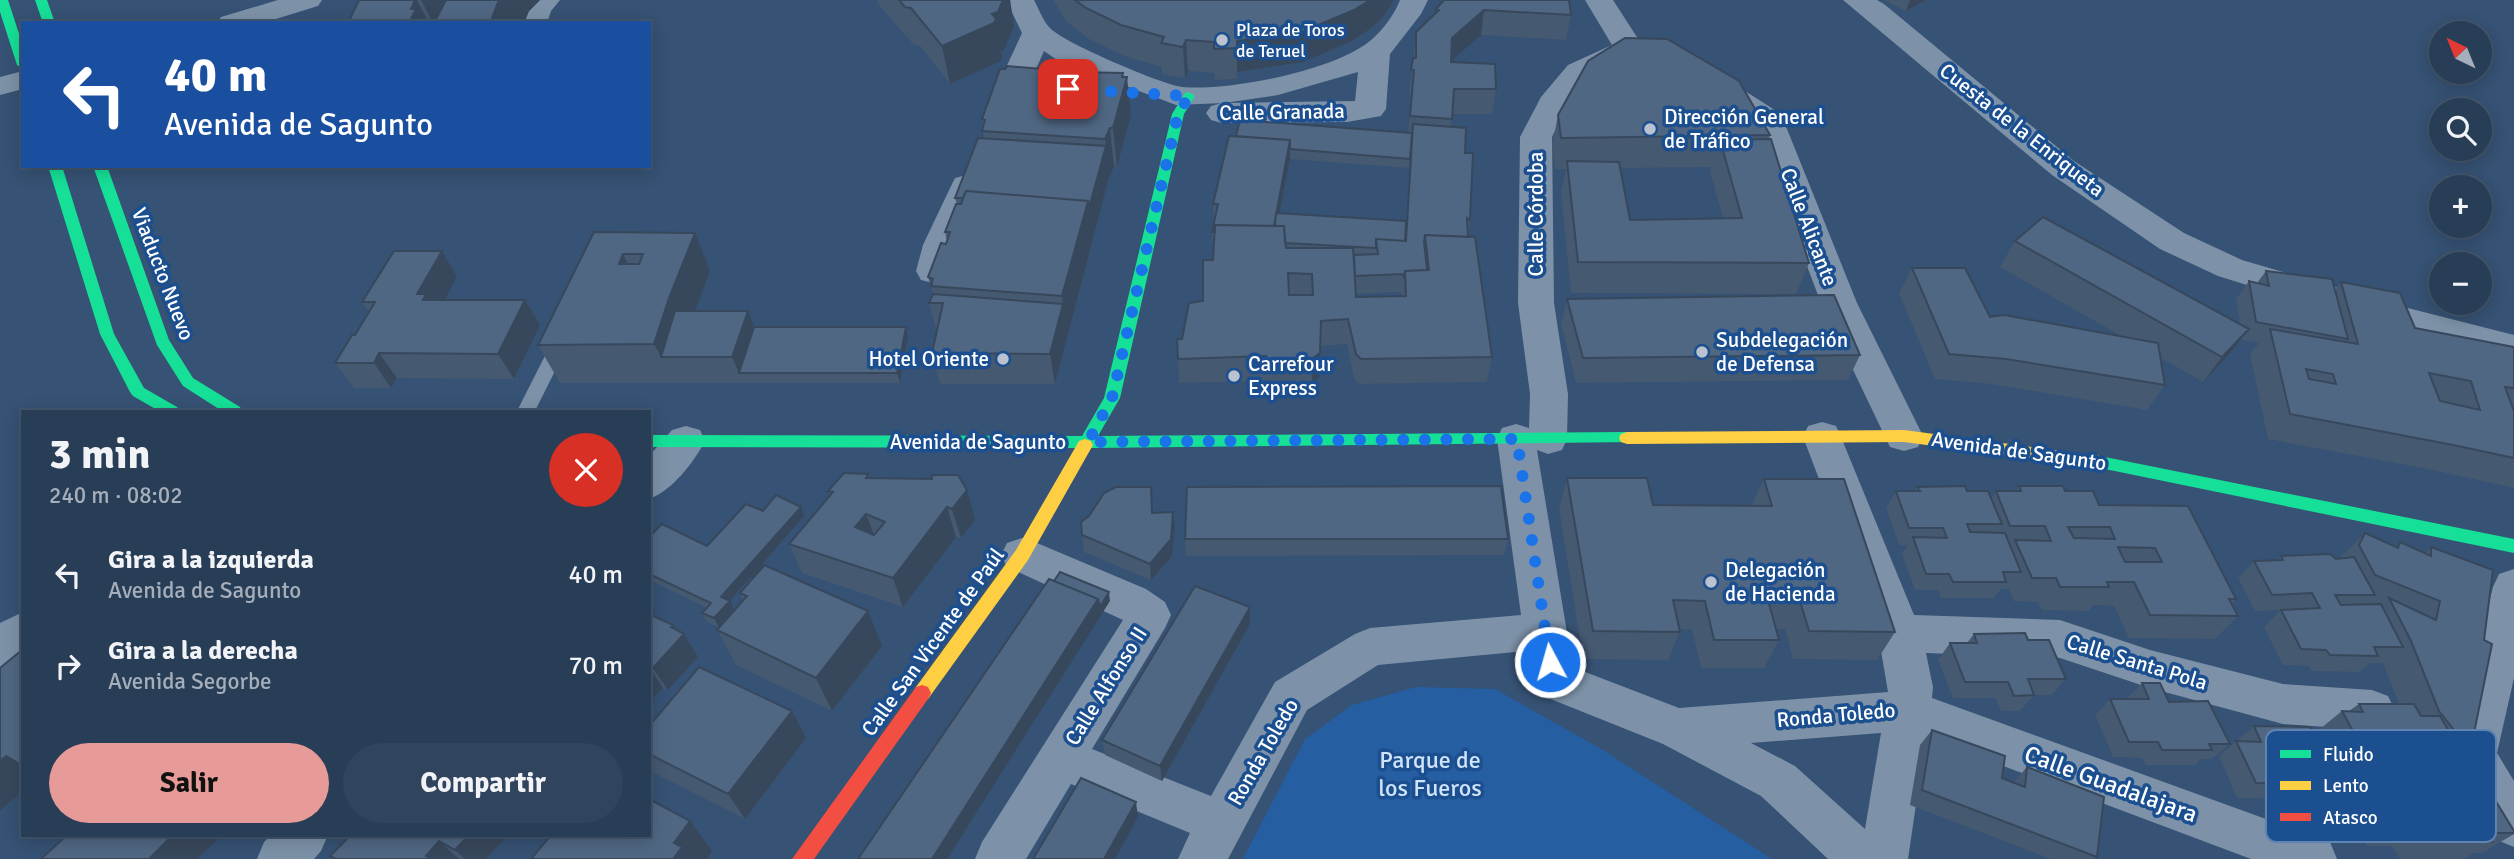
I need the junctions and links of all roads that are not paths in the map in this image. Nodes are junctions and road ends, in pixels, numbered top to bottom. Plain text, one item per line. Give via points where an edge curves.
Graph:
1 (2, 0) edge
2 (41, 0) edge
3 (308, 0) edge
4 (546, 0) edge
5 (1020, 0) edge
6 (1414, 0) edge
7 (1599, 0) edge
8 (1857, 0) edge
9 (48, 21) edge
10 (238, 21) edge
11 (533, 21) edge
12 (1037, 33) junction
13 (1629, 48) junction
14 (1375, 52) junction
15 (21, 59) edge
16 (21, 81) edge
17 (0, 86) edge
18 (1081, 90) edge
19 (1181, 102) junction
20 (0, 103) edge
21 (21, 105) edge
22 (56, 168) edge
23 (101, 168) edge
24 (933, 271) edge
25 (566, 329) edge
26 (2514, 348) edge
27 (145, 402) edge
28 (168, 410) edge
29 (232, 410) edge
30 (526, 410) edge
31 (1904, 436) junction
32 (1822, 437) junction
33 (1532, 439) junction
34 (668, 441) edge
35 (1088, 442) junction
36 (651, 479) edge
37 (2514, 546) edge
38 (1022, 555) junction
39 (2514, 587) edge
40 (1547, 631) junction
41 (21, 632) edge
42 (1900, 632) junction
43 (0, 649) edge
44 (1909, 710) junction
45 (2372, 710) edge
46 (1679, 729) junction
47 (2479, 730) edge
48 (1061, 758) junction
49 (2496, 794) edge
50 (2514, 824) edge
51 (302, 837) edge
52 (1212, 841) edge
53 (2266, 842) edge
54 (2266, 842) edge
55 (281, 859) edge
56 (802, 859) edge
57 (999, 859) edge
58 (1863, 859) edge
59 (1884, 859) edge
60 (2312, 859) edge

1 - 15 main road
2 - 9 main road
3 - 10 street
4 - 11 street
5 - 12 street
6 - 14 street, Calle Granada
7 - 13 street
8 - 26 street, Cuesta de la Enriqueta via 2063,168 2172,241 2230,268
12 - 19 street via 1068,54
12 - 24 street via 1027,87 983,153 940,245
13 - 31 street, Calle Alicante via 1721,88 1767,119 1825,303
13 - 33 street, Calle Córdoba via 1579,71 1556,97 1536,137 1550,303 1549,394
14 - 19 street, Calle Granada via 1332,73
14 - 19 street, Calle Granada via 1370,108 1347,112
16 - 17 street
18 - 19 street
19 - 35 main road, Calle San Vicente de Paúl via 1112,398
20 - 21 street
22 - 27 main road via 107,334
23 - 29 main road, Viaducto Nuevo via 162,341 188,382
25 - 30 lane
27 - 28 main road
31 - 32 main road, Avenida de Sagunto
31 - 37 main road, Avenida de Sagunto via 2126,466
32 - 33 main road, Avenida de Sagunto
32 - 42 street
33 - 35 main road, Avenida de Sagunto
33 - 40 street
34 - 35 main road, Avenida de Sagunto
34 - 36 street
35 - 38 main road, Calle San Vicente de Paúl
38 - 48 street, Calle Alfonso II via 1131,602 1150,615
38 - 56 main road, Calle San Vicente de Paúl
39 - 47 street
40 - 46 street via 1550,662 1564,684
40 - 52 street, Ronda Toledo via 1370,647 1291,696
41 - 43 street
42 - 44 street via 1911,687
42 - 45 street, Calle Santa Pola via 2060,639 2283,704
44 - 46 street, Ronda Toledo
44 - 53 street, Calle Guadalajara
44 - 59 street
46 - 58 street via 1778,781
48 - 52 street, Calle Alfonso II
48 - 57 street, Calle Alfonso II
49 - 50 street
51 - 55 street
54 - 60 street, Calle Guadalajara

